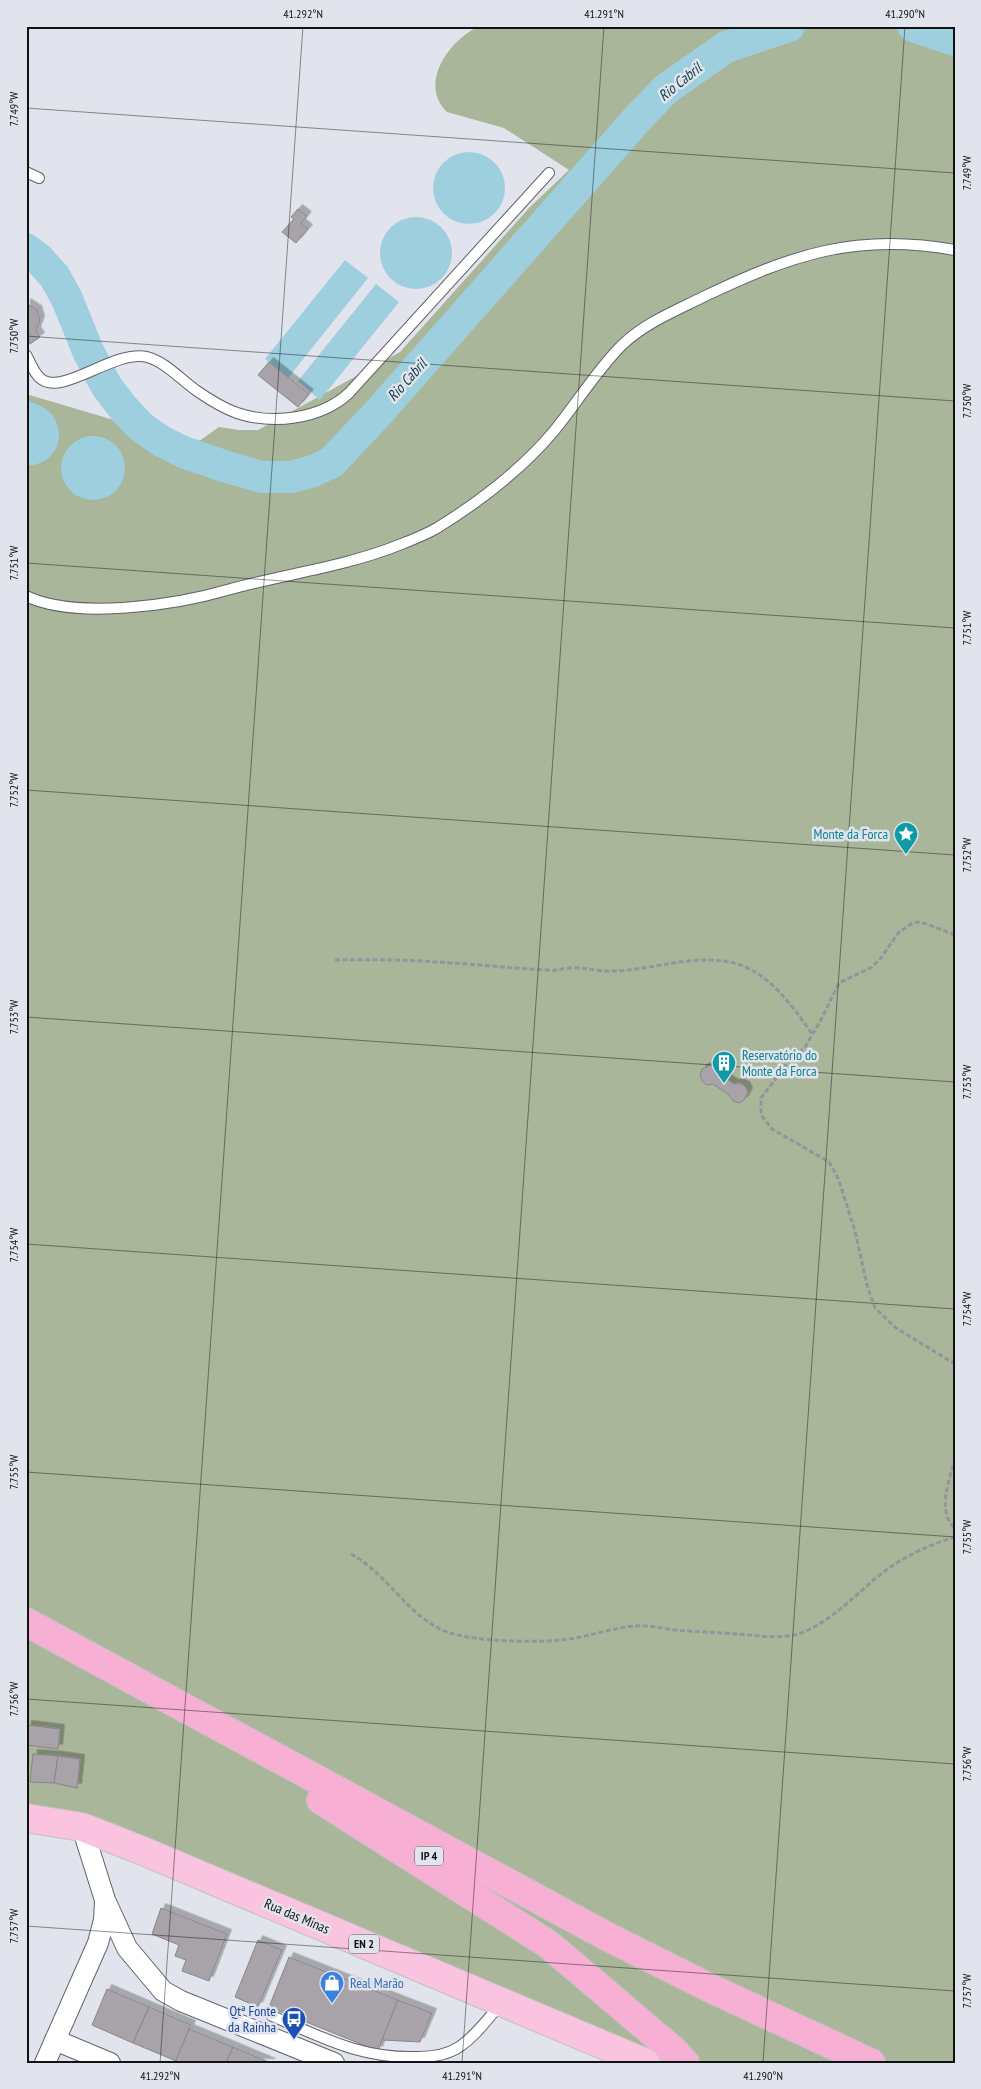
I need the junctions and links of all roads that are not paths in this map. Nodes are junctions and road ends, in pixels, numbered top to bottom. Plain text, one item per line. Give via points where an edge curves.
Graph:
1 (26, 172) edge
2 (549, 173) dead end
3 (39, 178) dead end
4 (955, 250) edge
5 (26, 356) edge
6 (26, 596) edge
7 (26, 1622) edge
8 (26, 1637) edge
9 (286, 1778) junction
10 (26, 1818) edge
11 (82, 1827) junction
12 (105, 1900) junction
13 (502, 2002) junction
14 (272, 2016) dead end
15 (55, 2040) junction
16 (45, 2063) edge
17 (110, 2063) edge
18 (334, 2063) edge
19 (646, 2063) edge
20 (685, 2063) edge
21 (838, 2063) edge
22 (872, 2063) edge

1 - 3 lane
2 - 5 lane via 349,393 321,410 279,418 246,415 210,400 154,359 137,355 117,359 56,384 44,381
4 - 6 lane via 889,244 862,244 828,250 783,263 666,315 623,345 554,431 487,493 435,530 382,552 166,604 79,607 42,602
7 - 22 highway, IP 4 via 608,1937
8 - 9 highway, IP 4
9 - 20 highway via 548,1944
9 - 21 highway, IP 4 via 602,1950
10 - 11 main road, Rua das Minas / EN 2
11 - 12 street
11 - 13 main road, Rua das Minas / EN 2
12 - 15 street via 98,1943
12 - 18 street via 127,1948 168,1995
13 - 14 lane via 458,2048 425,2057 394,2058 346,2048
13 - 19 main road, Rua das Minas / EN 2
15 - 16 street
15 - 17 street

